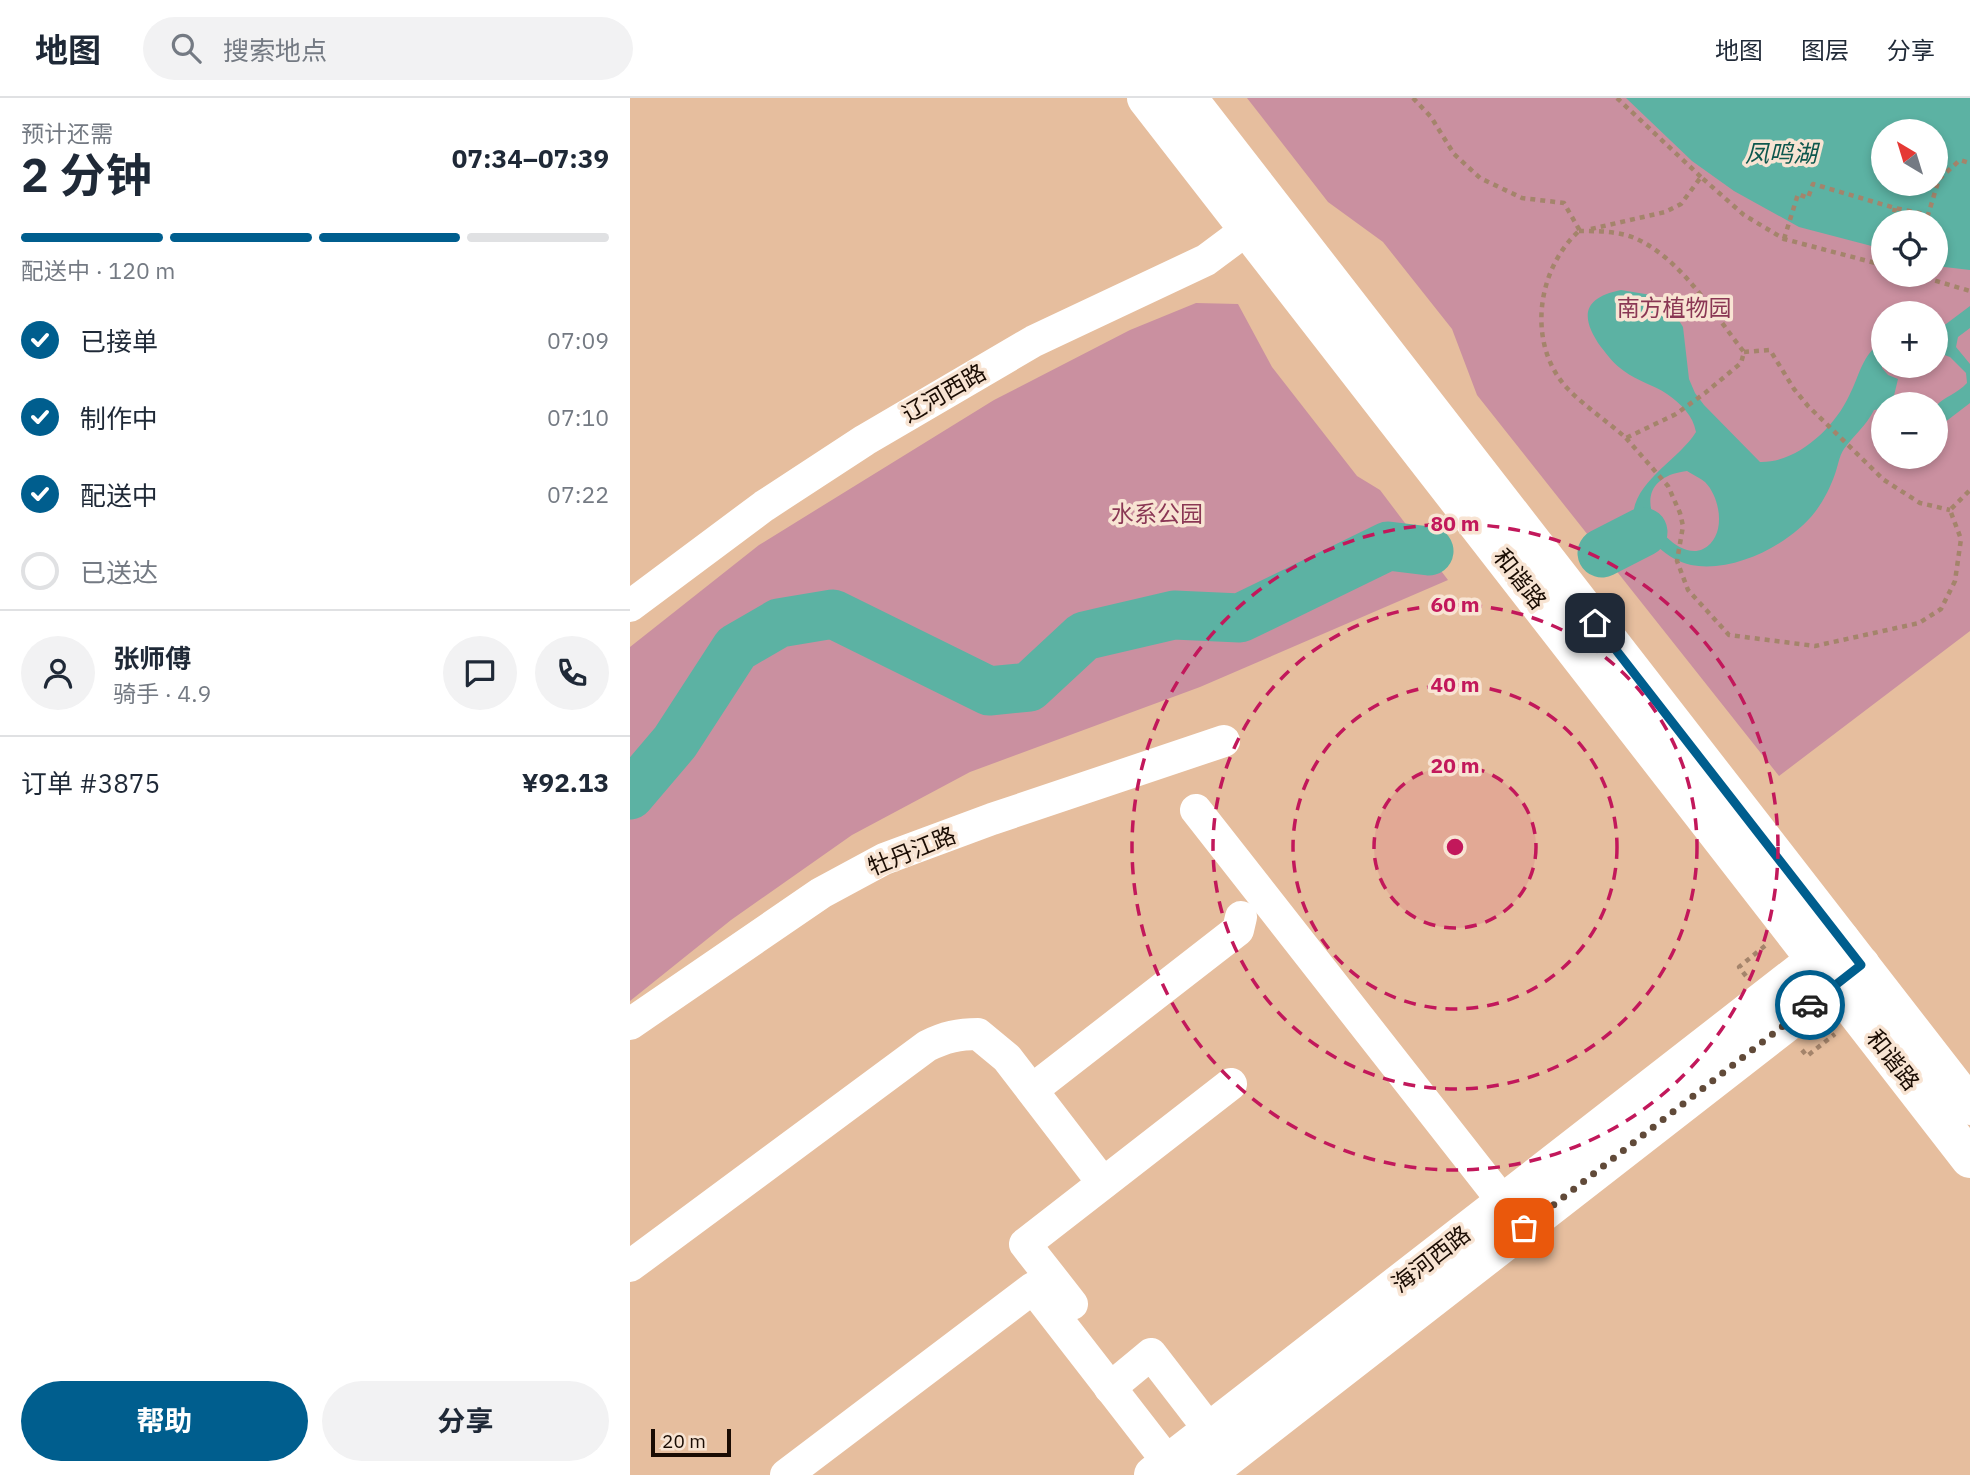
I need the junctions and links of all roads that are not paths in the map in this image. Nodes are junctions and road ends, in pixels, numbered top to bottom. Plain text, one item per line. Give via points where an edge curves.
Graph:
1 (1146, 98) edge
2 (1188, 98) edge
3 (1261, 219) junction
4 (630, 607) edge
5 (1224, 741) dead end
6 (1196, 810) dead end
7 (1241, 917) dead end
8 (1838, 963) junction
9 (630, 1024) edge
10 (1231, 1084) dead end
11 (1032, 1090) junction
12 (1970, 1106) edge
13 (1970, 1160) edge
14 (1103, 1184) junction
15 (1514, 1215) junction
16 (630, 1266) edge
17 (1118, 1381) junction
18 (1215, 1454) edge
19 (1166, 1471) edge
20 (786, 1475) edge

1 - 3 main road, 和谐路
2 - 3 main road, 和谐路
3 - 4 street, 辽河西路 via 1206,260 1034,341 864,440 764,506
3 - 8 main road, 和谐路
5 - 9 street, 牡丹江路 via 884,859 821,893
6 - 15 street
7 - 11 street via 1238,930
8 - 12 main road, 和谐路
8 - 13 main road, 和谐路
8 - 15 main road, 海河西路
10 - 14 street
11 - 14 street
11 - 16 street via 1007,1058 978,1034 944,1038 927,1046
14 - 17 street via 1026,1244
15 - 18 main road, 海河西路
17 - 18 street via 1152,1354
17 - 19 street
17 - 20 street via 1032,1288
18 - 19 main road, 海河西路

